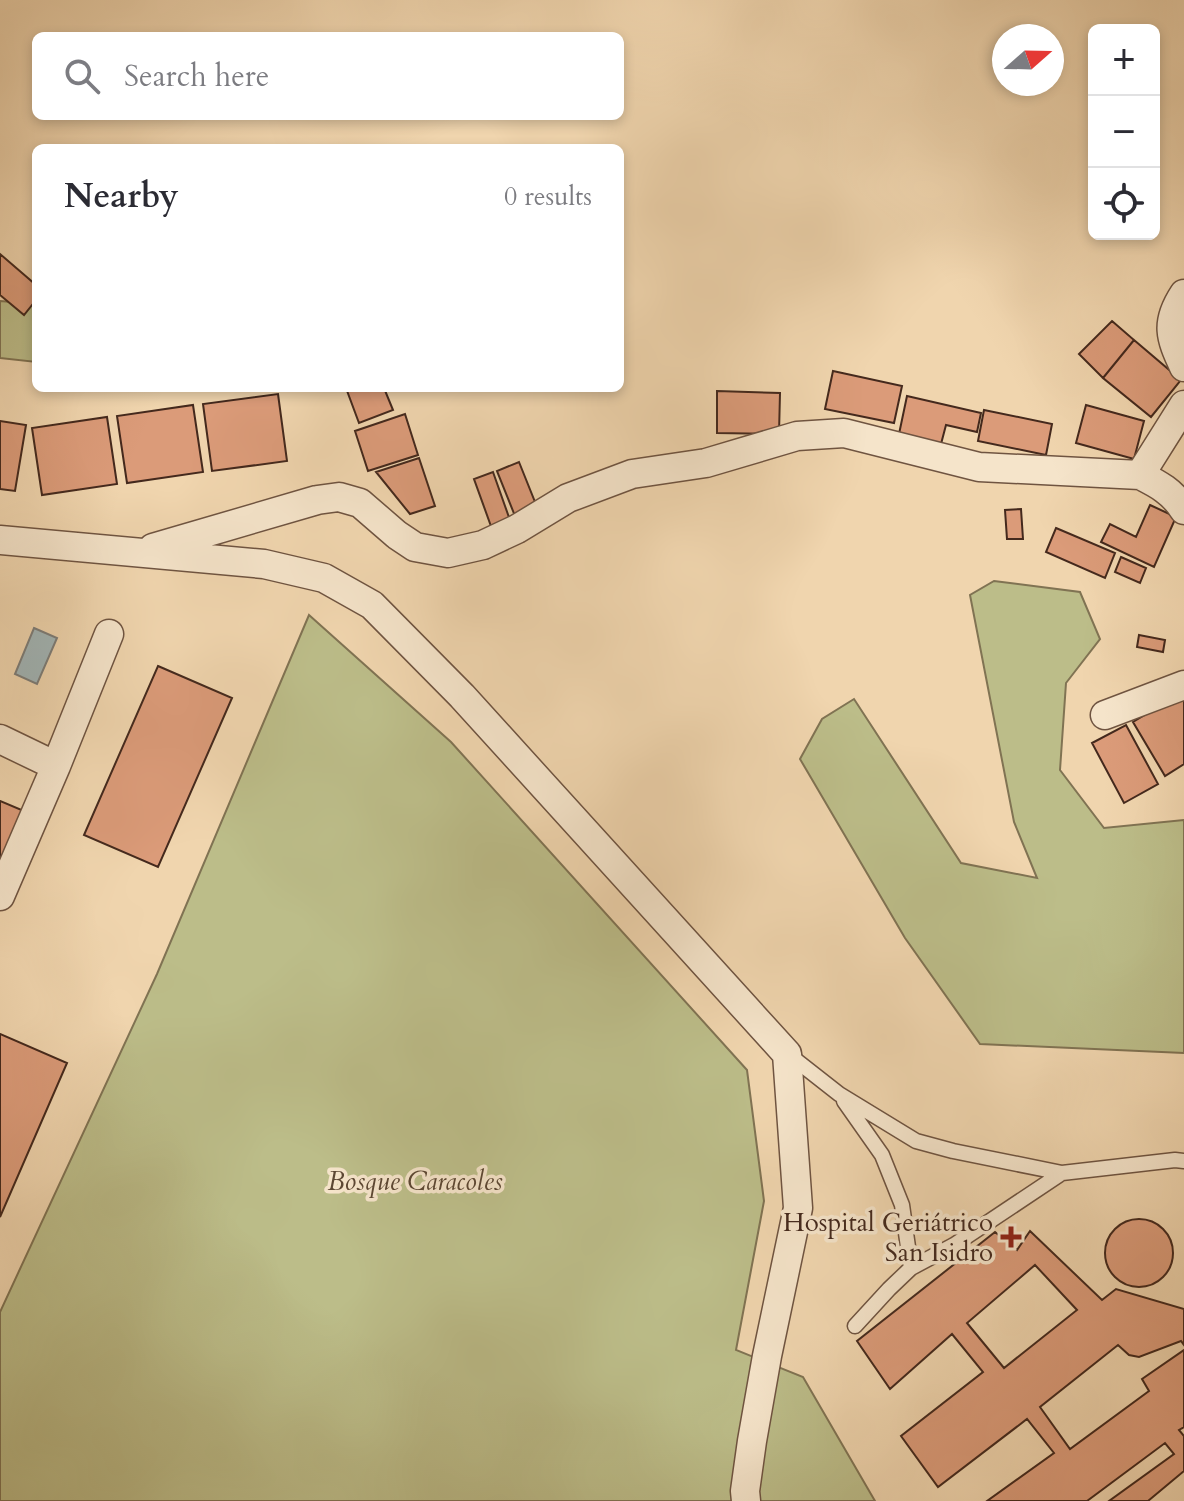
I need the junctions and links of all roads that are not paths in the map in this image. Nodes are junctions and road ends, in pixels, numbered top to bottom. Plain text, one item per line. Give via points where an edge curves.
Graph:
1 (1184, 294) edge
2 (1184, 367) edge
3 (1184, 405) edge
4 (1140, 475) junction
5 (1184, 510) edge
6 (0, 540) edge
7 (139, 552) junction
8 (109, 634) dead end
9 (1184, 685) edge
10 (1105, 715) dead end
11 (0, 739) edge
12 (56, 766) junction
13 (0, 896) edge
14 (787, 1054) junction
15 (839, 1094) junction
16 (1184, 1161) edge
17 (1062, 1173) junction
18 (911, 1268) junction
19 (855, 1326) dead end
20 (746, 1501) edge

1 - 2 street via 1170,325
3 - 4 street
4 - 5 street via 1162,486
4 - 7 street via 979,467 844,433 797,436 706,463 632,474 568,498 483,545 448,553 415,547 360,503 339,497
6 - 7 street
7 - 14 street via 279,567 324,578 372,605 462,696
8 - 12 street
9 - 10 street
11 - 12 street
12 - 13 street
14 - 15 lane
14 - 20 street via 798,1208 767,1356
15 - 17 lane via 916,1141
15 - 18 lane via 882,1155 902,1205
16 - 17 lane
17 - 18 lane
18 - 19 lane

